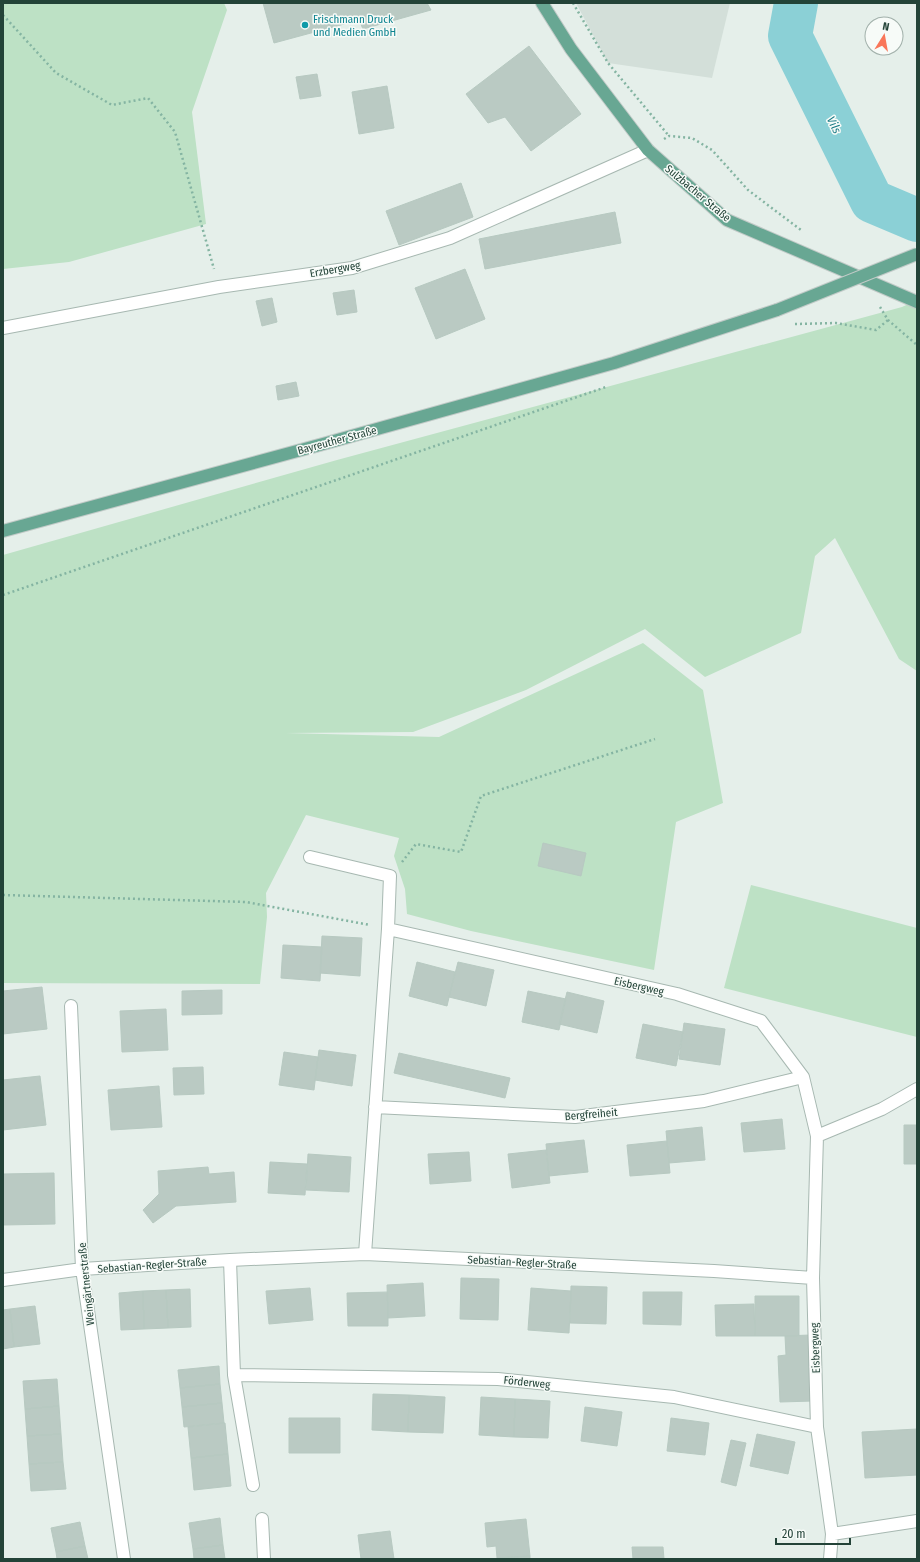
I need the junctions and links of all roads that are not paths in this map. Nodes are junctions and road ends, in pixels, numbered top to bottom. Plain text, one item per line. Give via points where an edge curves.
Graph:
1 (542, 3) edge
2 (648, 150) junction
3 (917, 254) edge
4 (917, 302) edge
5 (3, 328) edge
6 (3, 531) edge
7 (310, 857) dead end
8 (388, 929) junction
9 (71, 1006) dead end
10 (803, 1077) junction
11 (917, 1089) edge
12 (375, 1107) junction
13 (817, 1136) junction
14 (365, 1254) junction
15 (230, 1260) junction
16 (82, 1269) junction
17 (813, 1278) junction
18 (3, 1280) edge
19 (234, 1375) junction
20 (817, 1427) junction
21 (253, 1485) dead end
22 (262, 1519) dead end
23 (917, 1521) edge
24 (832, 1534) junction
25 (124, 1559) edge
26 (264, 1559) edge
27 (830, 1559) edge

1 - 2 main road, Sulzbacher Straße via 571,49
2 - 4 main road, Sulzbacher Straße via 727,220
2 - 5 street, Erzbergweg via 450,238 352,268 219,288
3 - 6 main road, Bayreuther Straße, bridge via 777,310 614,362
7 - 8 street via 390,876
8 - 10 street, Eisbergweg via 677,994 761,1022
8 - 12 street
9 - 16 street, Weingärtnerstraße
10 - 12 street, Bergfreiheit via 704,1101 575,1117
10 - 13 street, Eisbergweg
11 - 13 street via 882,1110
12 - 14 street
13 - 17 street, Eisbergweg
14 - 15 street, Sebastian-Regler-Straße
14 - 17 street, Sebastian-Regler-Straße
15 - 16 street, Sebastian-Regler-Straße
15 - 19 street
16 - 18 street, Sebastian-Regler-Straße
16 - 25 street, Weingärtnerstraße
17 - 20 street, Eisbergweg
19 - 20 street, Förderweg via 498,1379 674,1397
19 - 21 street
20 - 24 street, Eisbergweg
22 - 26 street
23 - 24 street
24 - 27 street, Eisbergweg

